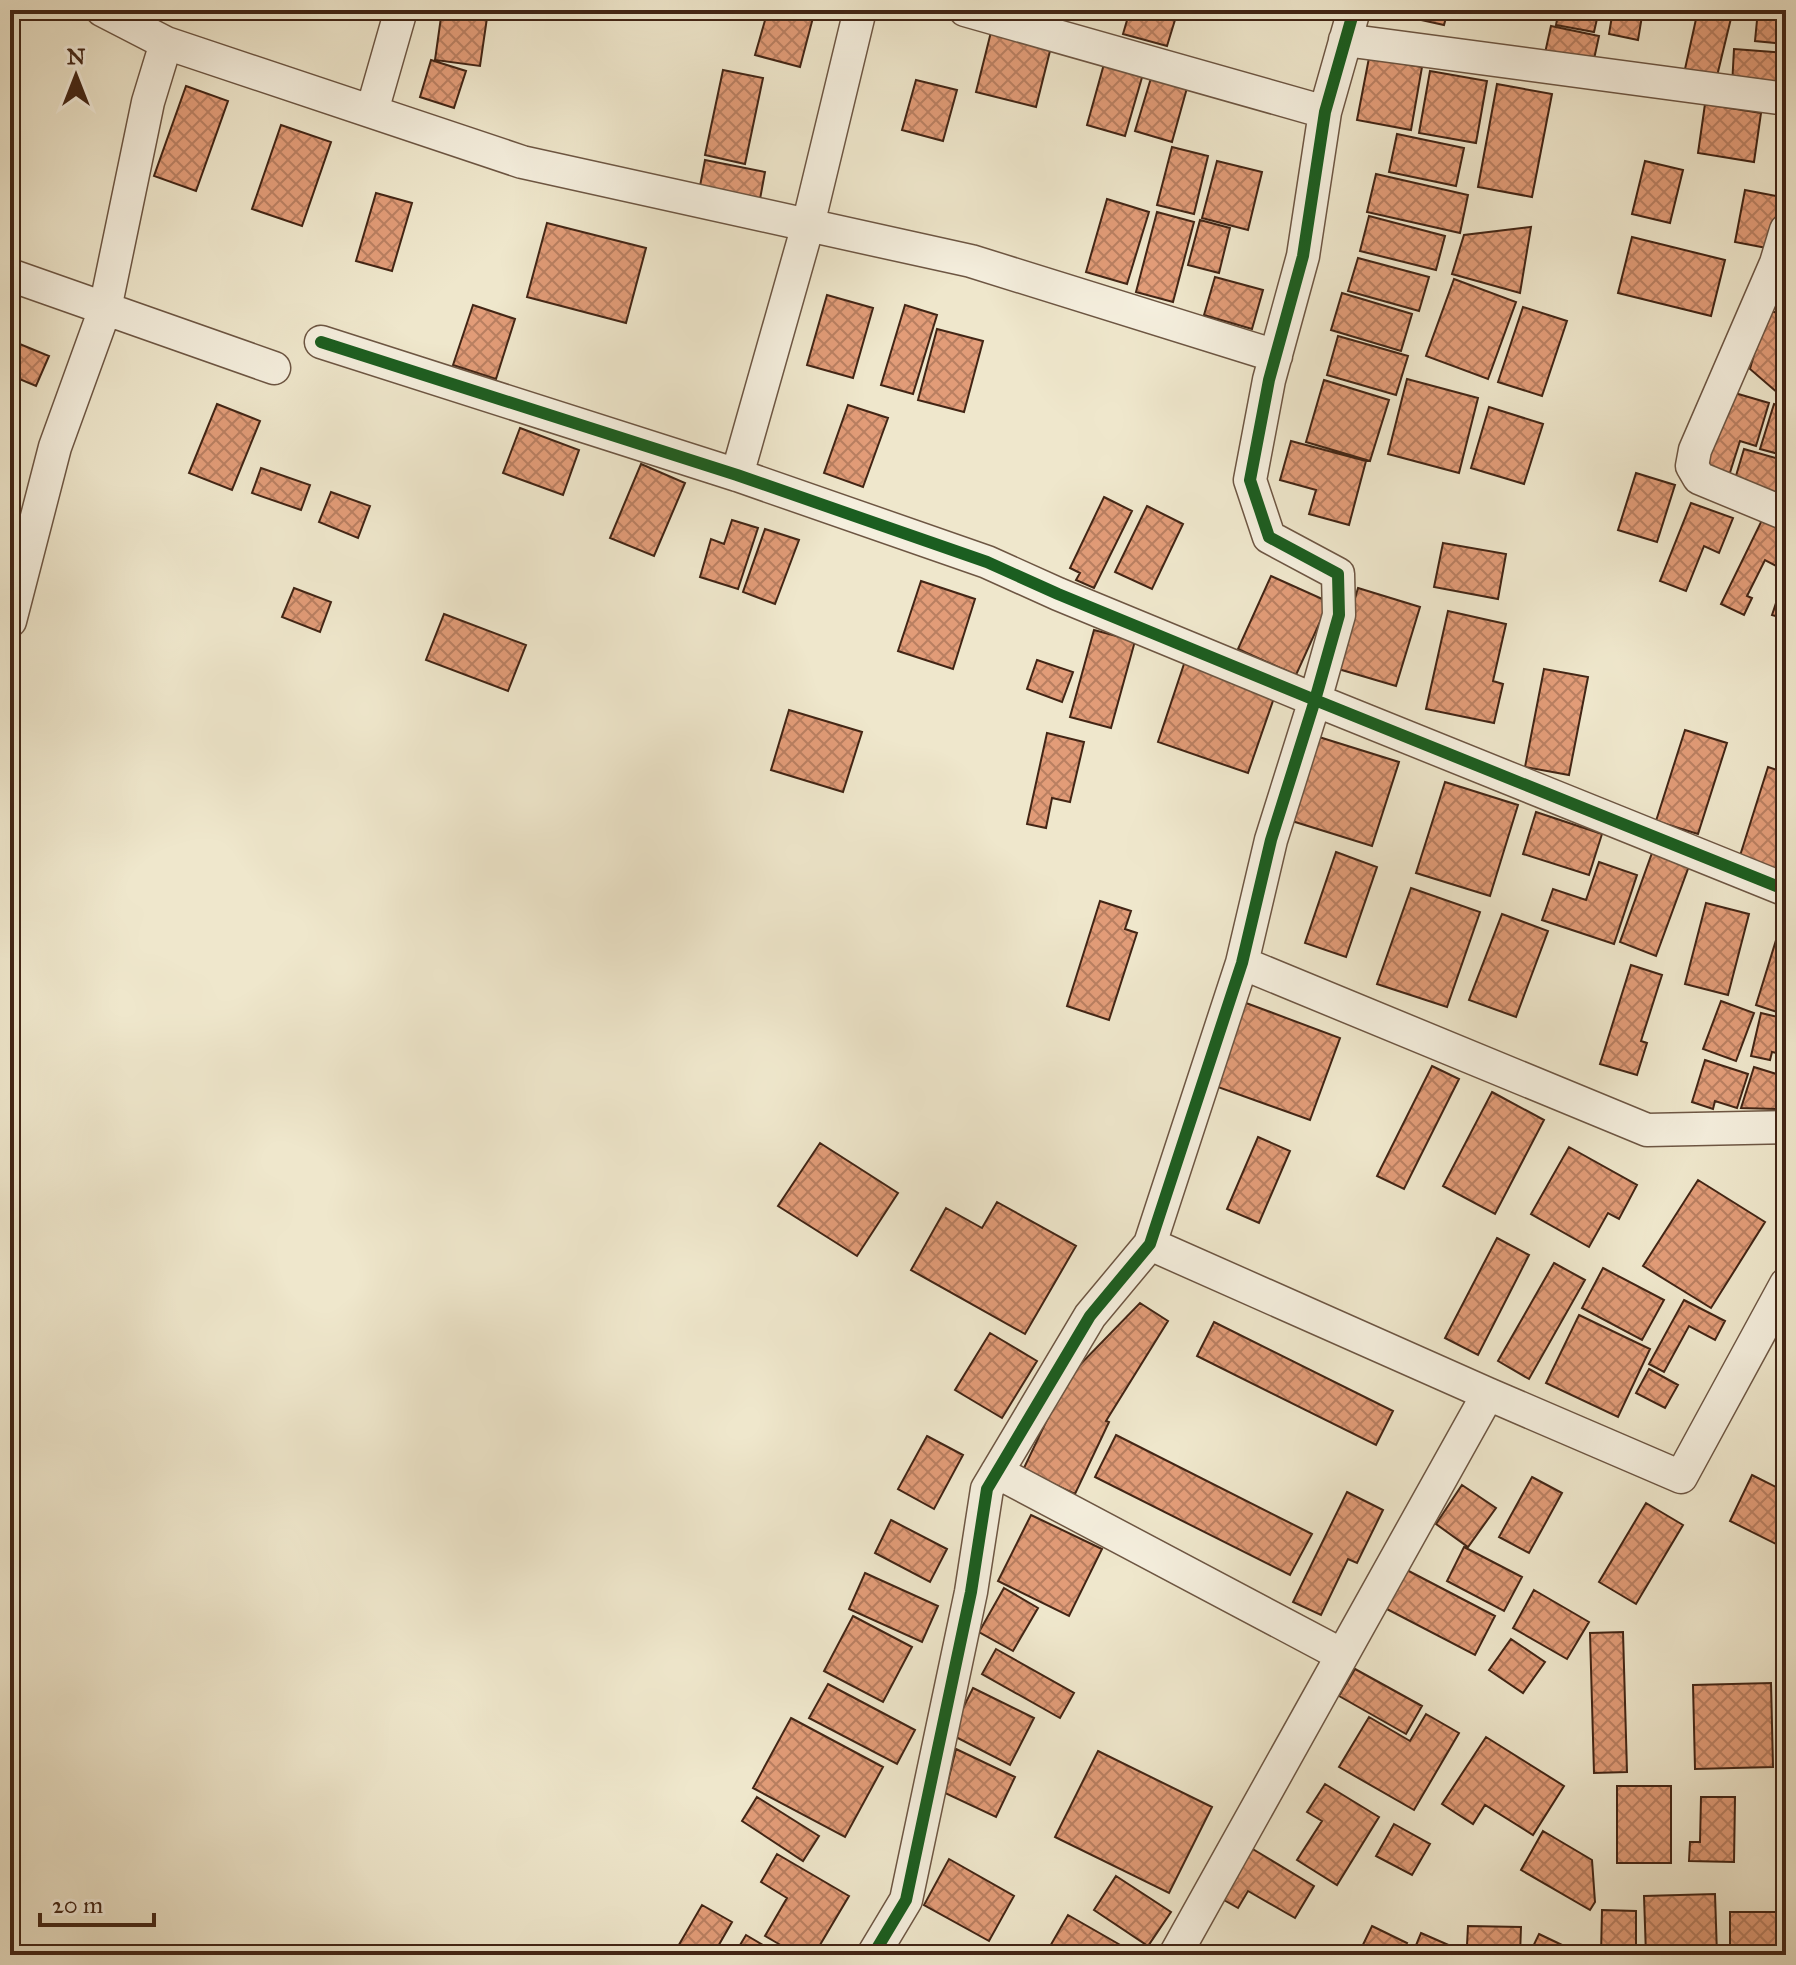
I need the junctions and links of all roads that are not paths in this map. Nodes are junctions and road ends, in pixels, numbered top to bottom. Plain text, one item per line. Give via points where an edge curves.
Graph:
1 (102, 10) edge
2 (401, 10) edge
3 (860, 10) edge
4 (965, 10) edge
5 (1349, 25) edge
6 (166, 43) junction
7 (1786, 99) edge
8 (372, 111) junction
9 (1325, 112) junction
10 (808, 225) junction
11 (1786, 230) edge
12 (10, 275) edge
13 (105, 309) junction
14 (321, 342) dead end
15 (1276, 356) junction
16 (274, 368) dead end
17 (737, 475) junction
18 (1786, 514) edge
19 (16, 573) edge
20 (10, 621) edge
21 (1315, 700) junction
22 (1786, 890) edge
23 (1242, 963) junction
24 (1786, 1127) edge
25 (1150, 1244) junction
26 (1786, 1284) edge
27 (1488, 1394) junction
28 (997, 1472) junction
29 (1342, 1655) junction
30 (873, 1955) edge
31 (1175, 1955) edge

1 - 6 street
2 - 8 street
3 - 10 street
4 - 9 street
5 - 7 street
5 - 9 street
6 - 8 street
6 - 13 street via 148,102
8 - 10 street via 522,162
9 - 15 street via 1303,256
10 - 15 street via 971,261
10 - 17 street
11 - 18 street via 1692,466 1699,478
12 - 13 street
13 - 16 street
13 - 19 street
14 - 17 street
15 - 21 street via 1250,480 1269,537 1338,574 1339,615
17 - 21 street via 987,562
19 - 20 street
21 - 22 street
21 - 23 street via 1271,840
23 - 24 street via 1647,1130
23 - 25 street
25 - 27 street
25 - 28 street via 1090,1316
26 - 27 street via 1681,1477
27 - 29 street
28 - 29 street
28 - 30 street via 987,1489 971,1592 906,1900
29 - 31 street

